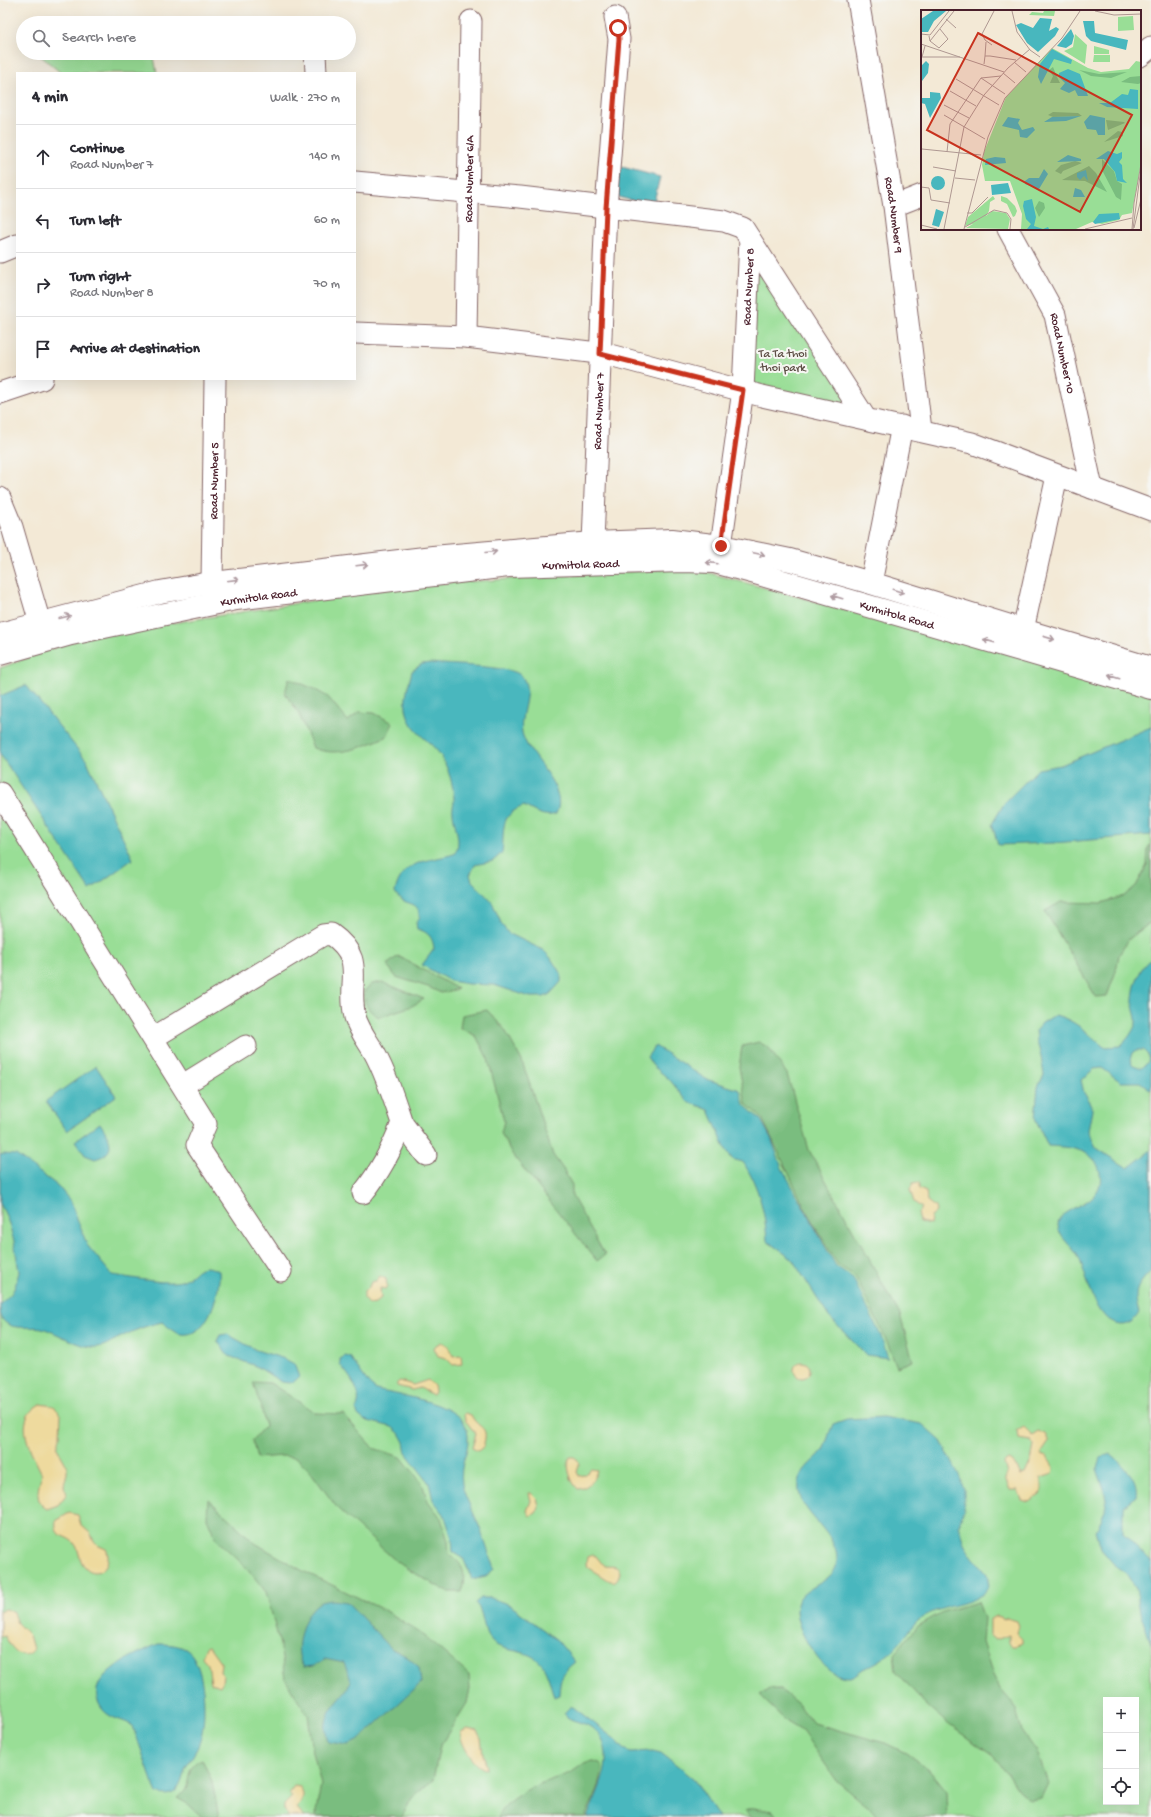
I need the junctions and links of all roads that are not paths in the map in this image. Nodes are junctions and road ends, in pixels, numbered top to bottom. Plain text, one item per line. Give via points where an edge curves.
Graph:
1 (858, 0) edge
2 (615, 17) dead end
3 (471, 21) dead end
4 (1151, 47) edge
5 (1141, 55) edge
6 (315, 60) edge
7 (316, 72) edge
8 (356, 182) edge
9 (469, 193) junction
10 (921, 195) edge
11 (894, 206) junction
12 (606, 208) junction
13 (1009, 230) edge
14 (750, 239) junction
15 (16, 245) edge
16 (0, 252) edge
17 (356, 333) edge
18 (466, 337) junction
19 (600, 354) junction
20 (39, 380) edge
21 (215, 380) edge
22 (743, 390) junction
23 (0, 394) edge
24 (866, 419) junction
25 (911, 428) junction
26 (1057, 476) junction
27 (1092, 488) junction
28 (0, 498) edge
29 (1151, 510) edge
30 (593, 543) junction
31 (721, 546) junction
32 (212, 583) junction
33 (871, 583) junction
34 (40, 623) junction
35 (1023, 630) junction
36 (0, 634) edge
37 (0, 654) edge
38 (1151, 668) edge
39 (1151, 688) edge
40 (0, 793) edge
41 (153, 1038) junction
42 (246, 1046) dead end
43 (183, 1086) junction
44 (402, 1123) junction
45 (426, 1155) dead end
46 (363, 1193) dead end
47 (281, 1271) dead end

1 - 11 street, Road Number 9
2 - 12 street, Road Number 7 via 619,39
3 - 9 street, Road Number 6/A
4 - 5 street
6 - 7 street
8 - 9 street
9 - 12 street
9 - 18 street, Road Number 6/A
10 - 11 street
11 - 25 street, Road Number 9
12 - 14 street via 724,221 743,228
12 - 19 street, Road Number 7
13 - 27 street, Road Number 10 via 1056,315
14 - 22 street, Road Number 8
14 - 24 street, Road Number 8
15 - 16 street
17 - 18 street
18 - 19 street
19 - 22 street
19 - 30 street, Road Number 7
20 - 23 street
21 - 32 street, Road Number 5
22 - 24 street
22 - 31 street, Road Number 8
24 - 25 street
25 - 26 street via 972,443
25 - 33 street, Road Number 9
26 - 27 street
26 - 35 street
27 - 29 street
28 - 34 street via 12,527
30 - 31 main road, Kurmitola Road via 672,540
32 -> 30 main road, Kurmitola Road via 433,557
31 -> 33 main road, Kurmitola Road via 790,560
34 -> 32 main road, Kurmitola Road via 160,592
33 -> 35 main road, Kurmitola Road
34 - 36 main road, Kurmitola Road
35 -> 38 main road, Kurmitola Road
39 -> 37 main road, Kurmitola Road via 755,573 714,562 684,561 508,566 236,599 71,634
40 - 41 street
41 - 43 street
41 - 44 street via 323,935 332,934 347,948 354,961 352,999 355,1018 390,1086
42 - 43 street
43 - 47 street via 206,1124 197,1145
44 - 45 street
44 - 46 street via 385,1162

